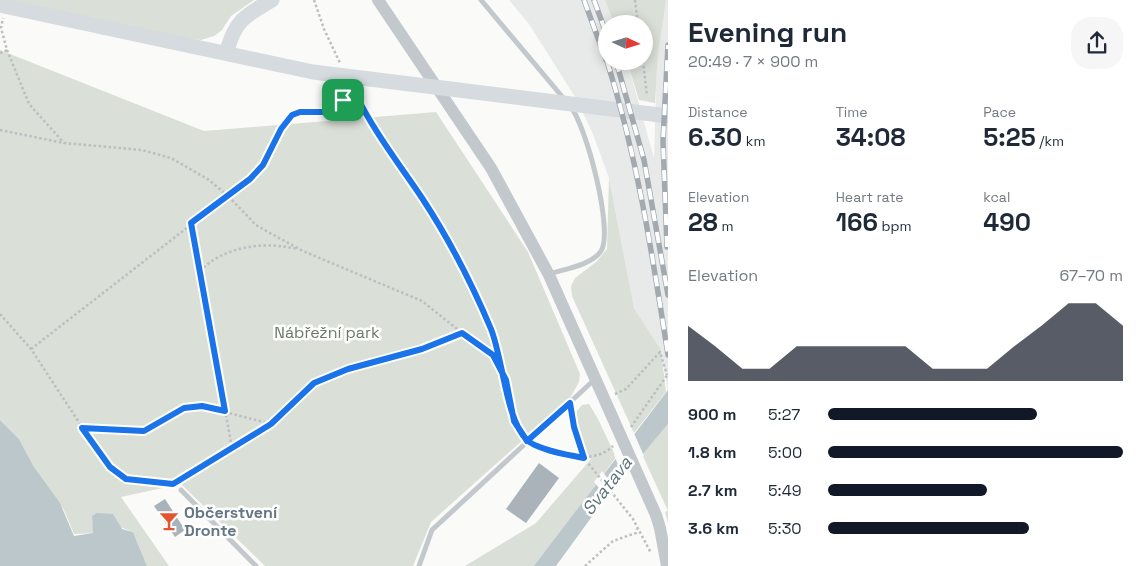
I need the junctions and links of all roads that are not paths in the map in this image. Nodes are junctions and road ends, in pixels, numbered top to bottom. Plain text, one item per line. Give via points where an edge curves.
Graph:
1 (272, 0) edge
2 (378, 0) edge
3 (482, 0) edge
4 (0, 5) edge
5 (227, 52) junction
6 (668, 116) edge
7 (549, 274) junction
8 (594, 380) junction
9 (181, 490) dead end
10 (661, 564) edge
11 (256, 566) edge
12 (418, 566) edge

1 - 5 main road via 250,12 238,24
2 - 7 street via 490,168
3 - 7 lane via 573,110 590,152 605,230 603,249 584,262
4 - 5 main road
5 - 6 main road via 313,72
7 - 8 street
8 - 10 street via 656,515 660,528
8 - 12 lane via 432,530
9 - 11 lane

